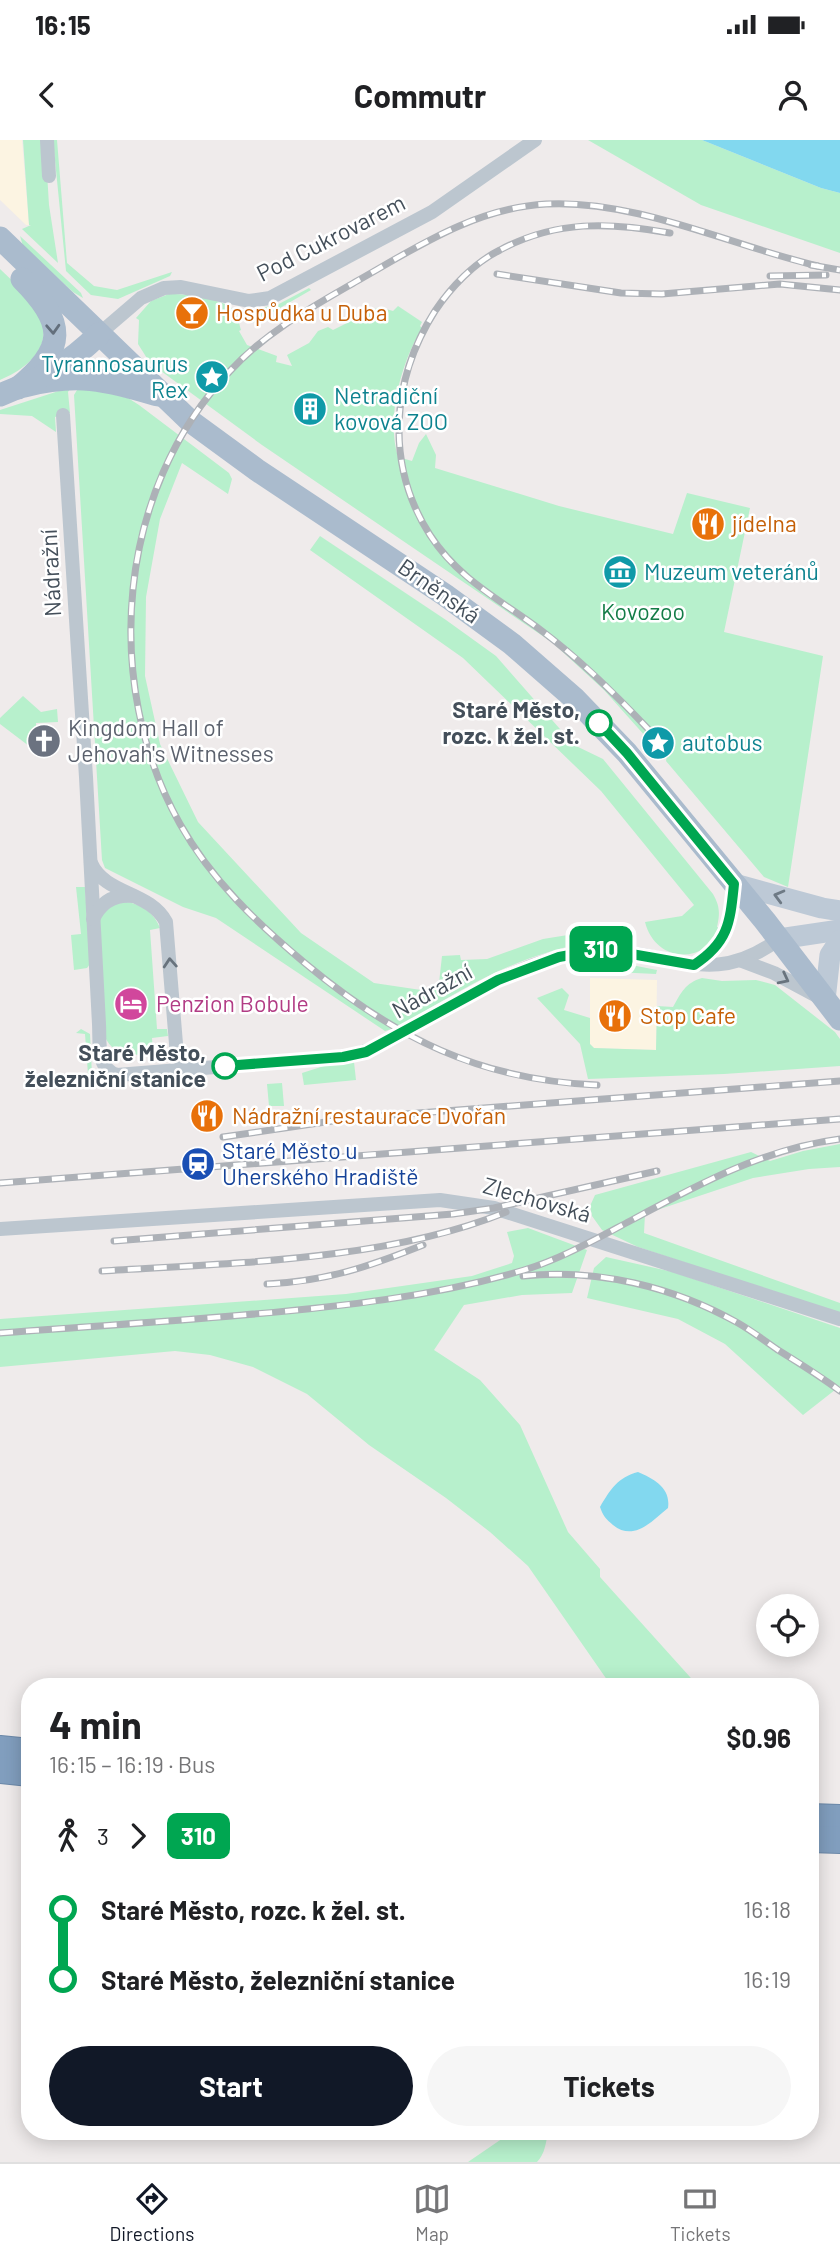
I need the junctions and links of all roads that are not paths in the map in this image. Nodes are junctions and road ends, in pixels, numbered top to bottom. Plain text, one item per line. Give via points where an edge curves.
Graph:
1 (47, 140) edge
2 (535, 140) edge
3 (49, 176) dead end
4 (0, 238) edge
5 (0, 257) edge
6 (99, 334) junction
7 (9, 392) edge
8 (162, 396) junction
9 (63, 415) dead end
10 (91, 862) junction
11 (734, 884) junction
12 (135, 897) junction
13 (831, 910) edge
14 (93, 919) junction
15 (840, 930) edge
16 (779, 939) junction
17 (840, 940) edge
18 (742, 961) junction
19 (694, 965) junction
20 (825, 1000) junction
21 (840, 1019) edge
22 (189, 1069) junction
23 (0, 1229) edge
24 (840, 1319) edge
25 (0, 1749) edge
26 (21, 1751) edge
27 (0, 1770) edge
28 (21, 1772) edge
29 (819, 1817) edge
30 (840, 1818) edge
31 (819, 1839) edge
32 (840, 1840) edge

1 - 3 street
2 - 6 street, Pod Cukrovarem via 432,212 270,298 249,301 181,287 164,288 141,299
4 - 6 main road, Brněnská
5 -> 7 main road via 42,300 54,323 53,346 45,364
6 - 7 main road via 69,362
6 - 8 main road, Brněnská
7 - 8 main road via 70,377 103,379
8 - 11 main road, Brněnská via 234,454 445,595 548,674 621,746
9 - 10 street, Nádražní
10 - 12 street via 99,877
10 - 14 street, Nádražní
13 -> 11 main road
11 - 16 main road, Brněnská
11 - 19 street via 726,934
12 - 14 street via 112,898 100,906
22 -> 12 street via 177,1056 166,922 156,908
13 - 16 main road via 797,918
14 - 22 street, Nádražní via 105,1068 117,1075
15 - 16 main road
16 - 18 street, Nádražní
16 - 20 main road, Brněnská
17 - 20 main road via 830,955
18 - 19 street, Nádražní
18 -> 20 street, Nádražní
19 - 22 street, Nádražní via 615,950 577,952 498,980 366,1052
20 - 21 main road, Brněnská
23 - 24 street, Zlechovská via 440,1200 494,1208
25 - 26 highway
27 - 28 highway
29 - 30 highway
31 - 32 highway

